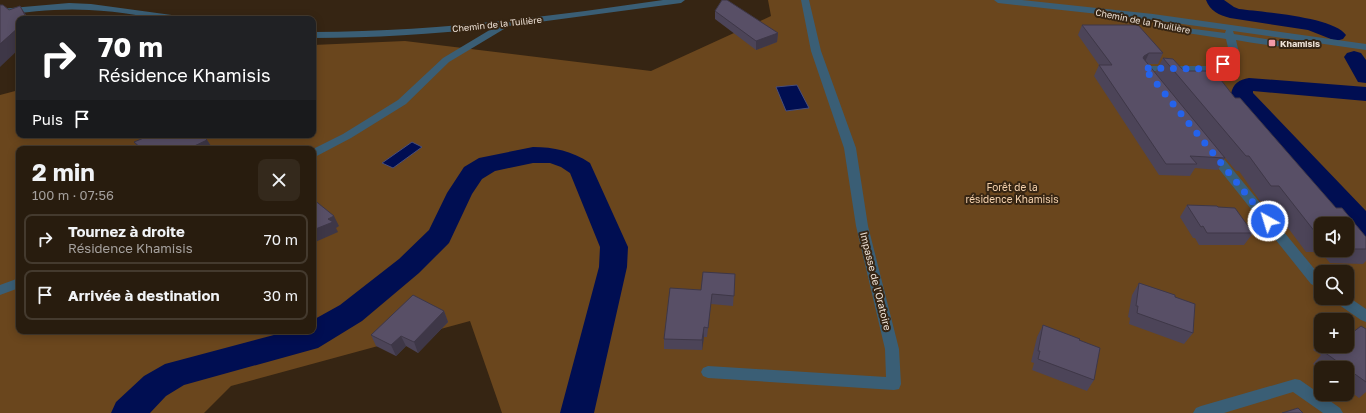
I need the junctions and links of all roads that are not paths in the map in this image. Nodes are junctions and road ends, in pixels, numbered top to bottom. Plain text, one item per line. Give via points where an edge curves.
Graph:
1 (681, 0) edge
2 (805, 0) edge
3 (998, 0) edge
4 (1084, 10) junction
5 (0, 12) edge
6 (157, 16) edge
7 (508, 24) junction
8 (1219, 26) junction
9 (316, 35) edge
10 (1230, 35) junction
11 (1286, 35) junction
12 (1339, 44) junction
13 (1366, 47) edge
14 (1154, 80) edge
15 (1203, 141) edge
16 (316, 152) edge
17 (1314, 278) edge
18 (16, 284) edge
19 (0, 290) edge
20 (1350, 305) edge
21 (1366, 316) edge
22 (708, 372) dead end
23 (1201, 413) edge
24 (1335, 413) edge

1 - 7 street, Chemin de la Tuilière
2 - 22 street, Impasse de l'Oratoire via 816,51 850,148 862,226 892,349 894,384
3 - 4 street
4 - 8 street, Chemin de la Thuilière
4 - 10 street, Chemin de la Thuilière via 1156,25
5 - 6 street via 69,6
7 - 9 street, Chemin de la Tuilière via 380,35
7 - 16 street via 446,60 402,102
8 - 10 street
8 - 11 street, Chemin de la Thuilière
10 - 11 street via 1277,38
10 - 12 street, Chemin de la Thuilière via 1279,44
10 - 14 street via 1234,53 1223,64 1208,69 1144,68
11 - 12 street, Chemin de la Thuilière
12 - 13 street, Chemin de la Thuilière
15 - 17 street
18 - 19 street
20 - 21 street
23 - 24 street via 1295,385

